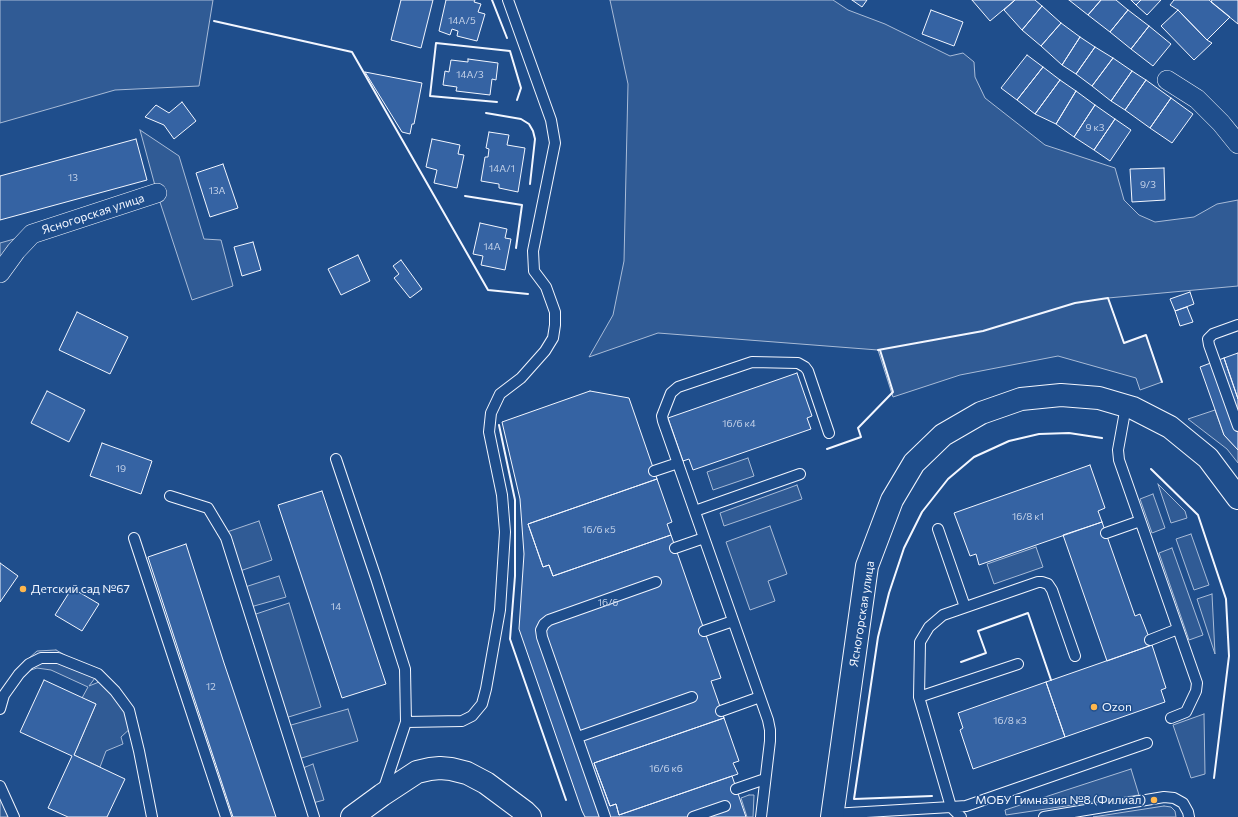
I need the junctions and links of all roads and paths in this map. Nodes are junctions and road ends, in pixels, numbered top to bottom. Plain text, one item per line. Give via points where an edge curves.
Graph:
1 (508, 0) edge
2 (1167, 80) dead end
3 (1238, 144) edge
4 (157, 194) dead end
5 (0, 273) edge
6 (1238, 325) edge
7 (1126, 406) junction
8 (1238, 426) edge
9 (829, 433) dead end
10 (336, 459) dead end
11 (678, 463) junction
12 (654, 471) dead end
13 (800, 474) dead end
14 (170, 496) dead end
15 (1238, 498) edge
16 (695, 511) junction
17 (1140, 521) junction
18 (938, 529) dead end
19 (1106, 533) dead end
20 (134, 538) dead end
21 (704, 538) junction
22 (675, 548) dead end
23 (656, 582) dead end
24 (965, 607) junction
25 (733, 621) junction
26 (1178, 629) junction
27 (704, 631) dead end
28 (1150, 640) dead end
29 (1075, 656) dead end
30 (1018, 664) dead end
31 (692, 696) dead end
32 (760, 697) junction
33 (919, 697) junction
34 (0, 709) edge
35 (722, 711) dead end
36 (1171, 718) dead end
37 (406, 722) junction
38 (578, 737) junction
39 (1147, 743) dead end
40 (765, 779) junction
41 (0, 786) edge
42 (736, 789) dead end
43 (382, 795) junction
44 (725, 806) dead end
45 (951, 807) junction
46 (526, 815) edge
47 (832, 815) edge
48 (14, 817) edge
49 (152, 817) edge
50 (226, 817) edge
51 (314, 817) edge
52 (352, 817) edge
53 (605, 817) edge
54 (693, 817) edge
55 (760, 817) edge
56 (961, 817) edge
57 (1044, 817) edge
58 (1189, 817) edge

1 - 37 lane via 551,120 555,143 533,251 534,271 546,287 555,312 555,325 545,351 521,378 500,394 491,413 489,432 502,495 505,532 500,610 482,704 472,716 462,721
2 - 3 street via 1197,99
4 - 5 street, Ясногорская улица via 32,234
6 - 8 lane via 1213,334 1208,339
7 - 15 street, Ясногорская улица via 1170,428 1208,458
7 - 17 lane via 1118,454
7 - 47 street, Ясногорская улица via 1099,398 1062,394 1021,399 980,412 943,435 914,463 892,500 867,566
9 - 11 lane via 805,367 798,364 752,362 674,389 662,416
10 - 37 lane via 405,669
11 - 12 lane
11 - 16 lane
13 - 16 lane
14 - 51 lane via 208,508 226,538
16 - 21 lane
17 - 19 lane
17 - 26 lane
18 - 24 lane
20 - 50 lane
21 - 22 lane
21 - 25 lane
23 - 38 lane via 544,624 541,630 542,637
24 - 29 lane via 1038,582 1048,584
24 - 33 lane via 943,615 929,627 920,642
25 - 27 lane
25 - 32 lane
26 - 28 lane
26 - 36 lane via 1197,687 1186,712
30 - 33 lane
31 - 38 lane
32 - 35 lane
32 - 40 lane via 770,730
33 - 45 lane
34 - 49 lane via 4,695 19,674 29,664 41,658 58,658 98,674 129,710
37 - 43 lane
38 - 53 lane
39 - 45 lane via 966,806
40 - 42 lane
40 - 55 lane
41 - 48 lane
43 - 46 street via 417,772 451,769 467,773 486,783
43 - 52 street
44 - 54 lane
45 - 47 lane
45 - 56 lane
57 - 58 lane via 1164,797 1183,802

